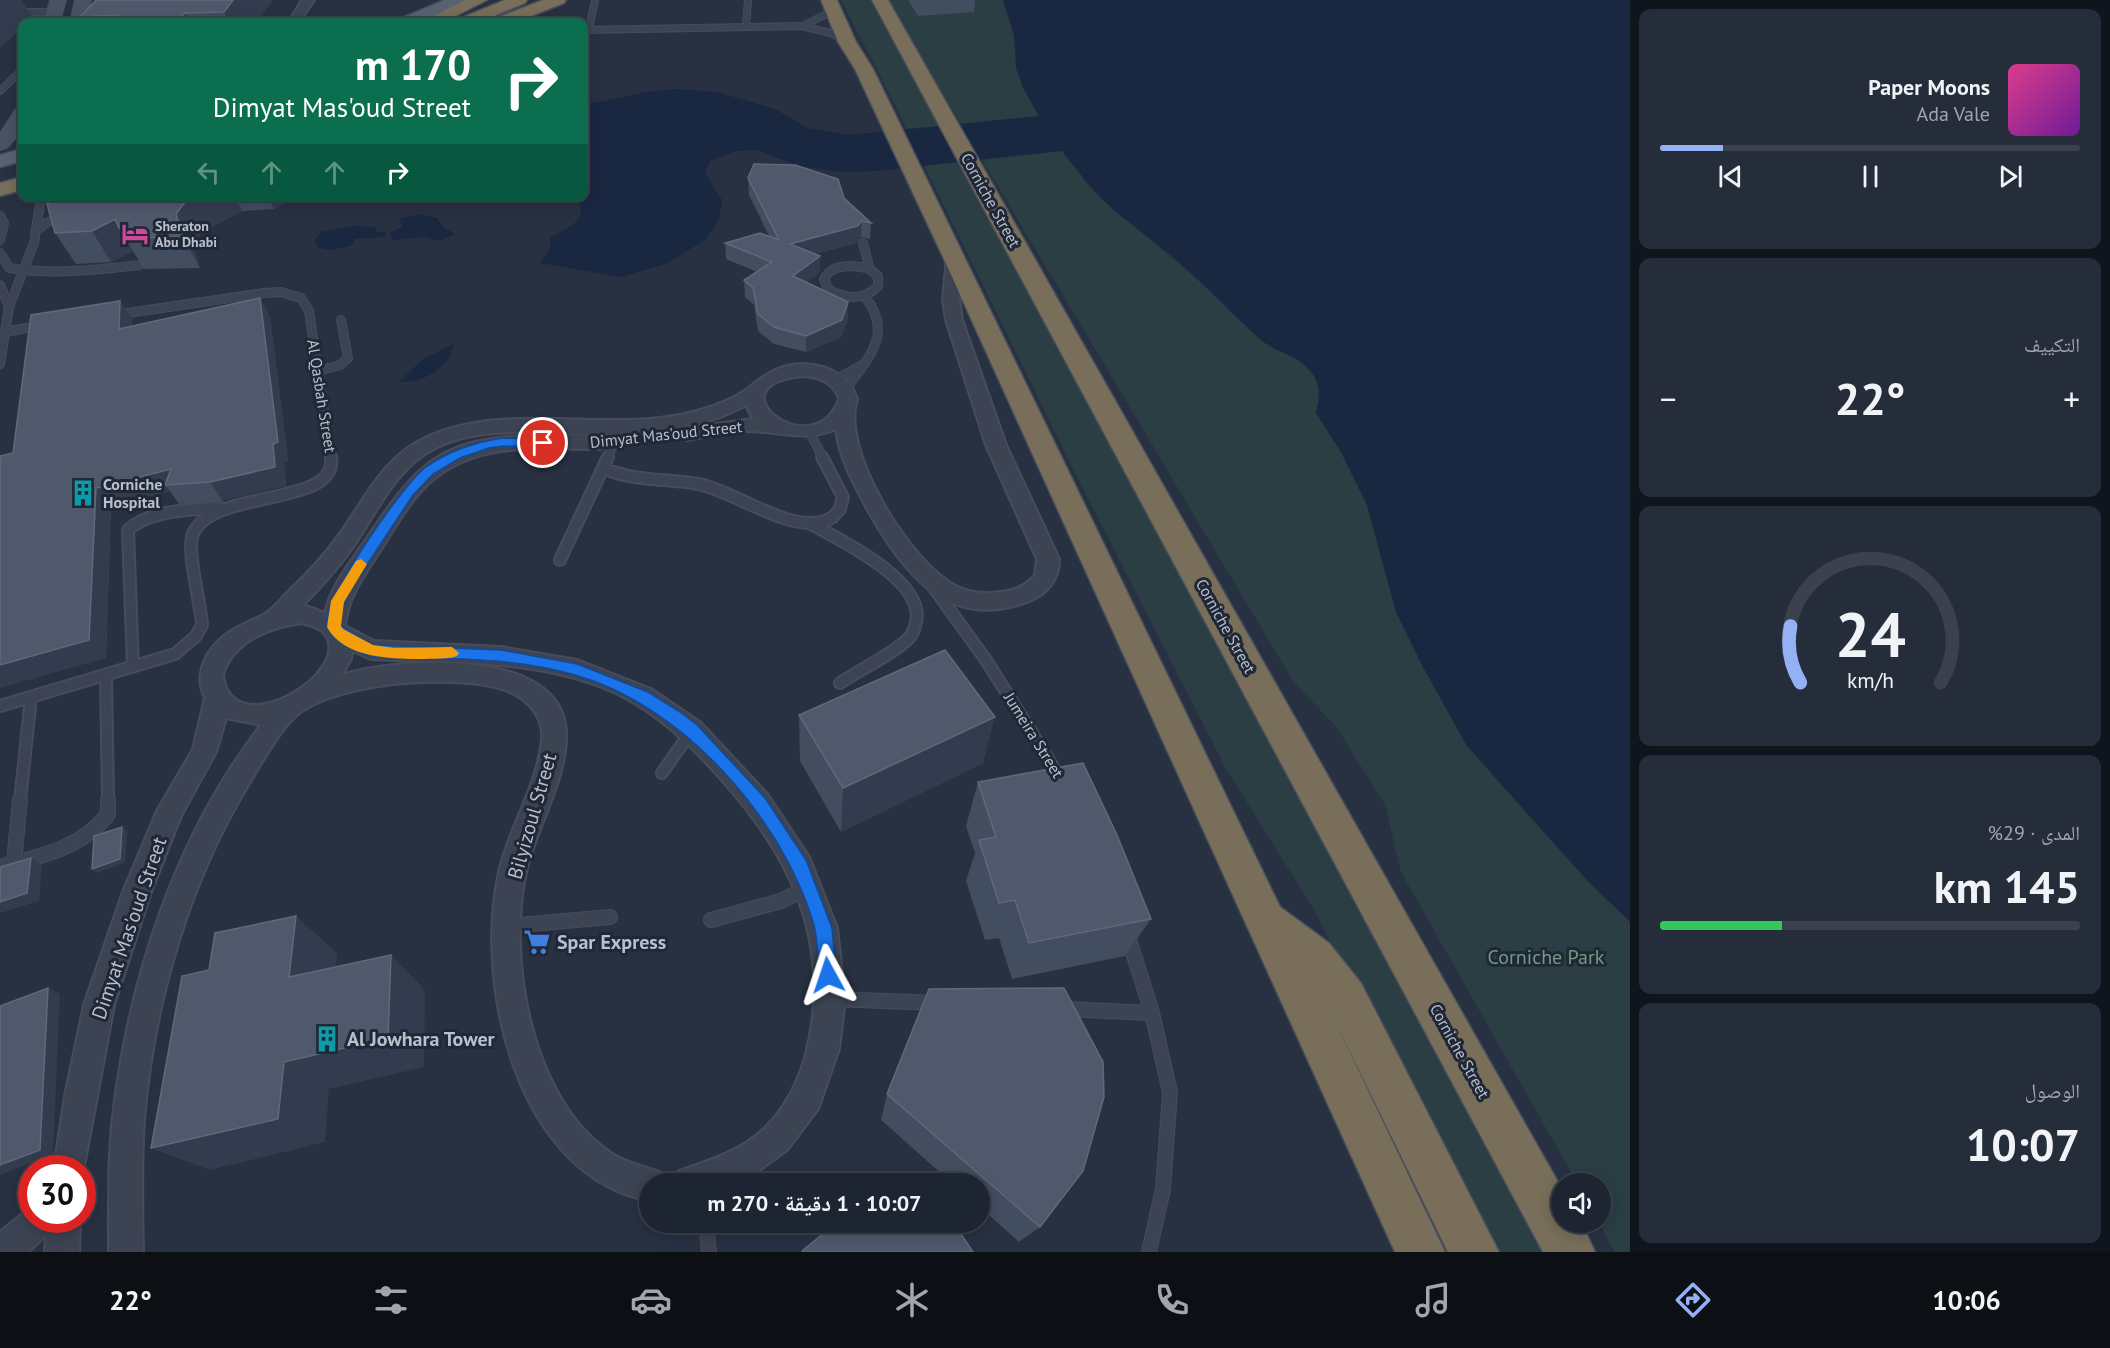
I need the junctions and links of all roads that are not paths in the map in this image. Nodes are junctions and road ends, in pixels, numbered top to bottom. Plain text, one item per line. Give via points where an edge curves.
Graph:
1 (83, 0) edge
2 (308, 0) edge
3 (459, 0) edge
4 (479, 0) edge
5 (519, 0) edge
6 (558, 0) edge
7 (595, 0) edge
8 (748, 0) edge
9 (880, 0) edge
10 (832, 5) edge
11 (0, 12) edge
12 (55, 12) edge
13 (79, 18) edge
14 (297, 18) edge
15 (417, 18) edge
16 (440, 18) edge
17 (476, 18) edge
18 (512, 18) edge
19 (588, 22) edge
20 (801, 26) junction
21 (746, 27) junction
22 (588, 29) edge
23 (847, 42) junction
24 (18, 74) edge
25 (0, 91) edge
26 (18, 122) edge
27 (0, 144) edge
28 (18, 156) edge
29 (0, 161) edge
30 (18, 169) edge
31 (0, 175) edge
32 (18, 184) edge
33 (0, 190) edge
34 (40, 201) edge
35 (45, 201) edge
36 (49, 203) edge
37 (75, 212) edge
38 (0, 216) edge
39 (35, 232) junction
40 (0, 240) edge
41 (863, 243) edge
42 (0, 253) edge
43 (955, 257) junction
44 (140, 265) edge
45 (25, 270) junction
46 (870, 270) junction
47 (0, 285) edge
48 (864, 296) junction
49 (9, 307) junction
50 (102, 316) edge
51 (341, 320) dead end
52 (56, 323) edge
53 (5, 332) junction
54 (865, 363) junction
55 (0, 364) edge
56 (318, 371) junction
57 (840, 385) junction
58 (756, 390) junction
59 (844, 412) junction
60 (772, 425) junction
61 (809, 431) junction
62 (615, 442) junction
63 (603, 468) junction
64 (238, 505) junction
65 (810, 524) junction
66 (560, 560) dead end
67 (925, 575) junction
68 (276, 617) junction
69 (336, 630) junction
70 (133, 668) junction
71 (106, 675) junction
72 (840, 682) dead end
73 (31, 697) junction
74 (217, 697) junction
75 (310, 697) junction
76 (0, 706) edge
77 (288, 708) junction
78 (692, 730) junction
79 (662, 773) dead end
80 (1070, 795) edge
81 (14, 862) junction
82 (0, 867) edge
83 (809, 887) junction
84 (610, 916) dead end
85 (1122, 918) edge
86 (711, 920) dead end
87 (1264, 920) junction
88 (507, 926) junction
89 (830, 999) junction
90 (954, 1004) edge
91 (1047, 1008) edge
92 (1152, 1013) junction
93 (72, 1155) edge
94 (723, 1173) edge
95 (639, 1182) edge
96 (24, 1233) edge
97 (63, 1233) edge
98 (707, 1233) edge
99 (3, 1252) edge
100 (62, 1252) edge
101 (126, 1252) edge
102 (709, 1252) edge
103 (1149, 1252) edge
104 (1420, 1252) edge
105 (1474, 1252) edge
106 (1570, 1252) edge

1 - 13 main road
2 - 14 street
3 - 15 main road
4 - 16 highway
5 - 17 highway
6 - 18 highway
7 - 19 lane
8 - 21 lane
9 - 106 highway, Corniche Street
10 - 20 lane via 825,17
10 - 23 highway
11 - 12 lane
20 - 21 lane
20 - 23 lane via 831,33
21 - 22 lane
23 - 43 highway via 864,69
24 - 25 lane
26 - 27 main road
28 - 29 main road
30 - 31 highway
32 - 33 highway
34 - 39 lane
35 - 36 lane
37 - 39 lane via 46,223
38 - 40 lane via 4,223
39 - 45 lane
41 - 46 lane
42 - 45 lane via 9,268
43 - 67 street, Jumeira Street via 951,299 954,320 996,445 1048,559 1048,572 1042,583 1029,592 999,602 959,597
43 - 87 highway
44 - 45 lane
45 - 49 lane
46 - 48 lane via 879,282 873,292
46 - 48 lane via 840,267 824,279 825,286 836,294
47 - 49 lane
48 - 54 lane via 874,305 880,320 880,334
49 - 53 lane
50 - 56 lane, Al Qasbah Street via 264,293 291,293 307,304
51 - 56 lane via 348,358 340,366
52 - 53 lane
53 - 55 lane
54 - 57 lane
54 - 57 lane
56 - 64 lane, Al Qasbah Street via 331,472 308,488
57 - 58 street via 813,371 788,371 772,377
57 - 59 street via 848,399
58 - 60 street via 755,409
58 - 68 street, Dimyat Mas'oud Street via 728,408 689,419 621,427 495,425 461,431 430,443 394,468 331,560
59 - 61 street via 826,426
59 - 67 street, Jumeira Street via 848,445 858,470 881,513
60 - 61 street
60 - 62 street, Dimyat Mas'oud Street via 741,425
61 - 65 lane via 843,498 835,516
62 - 63 lane
62 - 69 street, Dimyat Mas'oud Street via 503,442 472,449 442,462 409,492 342,592 334,614
63 - 65 lane via 628,479 707,485
63 - 66 lane
64 - 70 lane, Al Qasbah Street via 210,516 193,532 202,616 196,636 175,654
64 - 70 lane via 145,518 130,527
65 - 72 lane via 883,568 902,584 920,611 917,629 911,637
67 - 80 lane, Jumeira Street via 986,660
68 - 69 street via 315,616
68 - 74 street via 252,627 223,651 212,680
69 - 75 street via 342,648 338,665
69 - 78 street via 358,646 388,653 501,656 577,669 643,696
70 - 71 lane, Al Qasbah Street
71 - 73 lane, Al Qasbah Street
71 - 81 lane via 108,814 81,840
73 - 76 lane, Al Qasbah Street
73 - 81 lane
74 - 77 street via 222,704 240,712 263,714
74 - 93 street, Dimyat Mas'oud Street via 204,752 170,811 137,892 99,1005
75 - 77 street
75 - 88 street, Bilyizoul Street via 351,681 374,677 448,674 504,680 530,691 542,702 554,731 552,752 519,847
77 - 101 street via 260,741 216,819 183,891 146,1009 129,1116
78 - 79 lane
78 - 83 street via 759,803 795,857
81 - 82 lane
83 - 86 lane via 781,901
83 - 89 street via 823,928
84 - 88 lane
85 - 92 lane
87 - 104 highway
87 - 105 highway via 1314,958 1346,998
88 - 95 street, Bilyizoul Street via 513,1006 528,1062 559,1125 602,1170
89 - 90 lane
89 - 94 street via 824,1049 807,1098 777,1139
91 - 92 lane
92 - 103 lane via 1170,1092 1163,1189
96 - 99 street
97 - 100 street
98 - 102 lane

